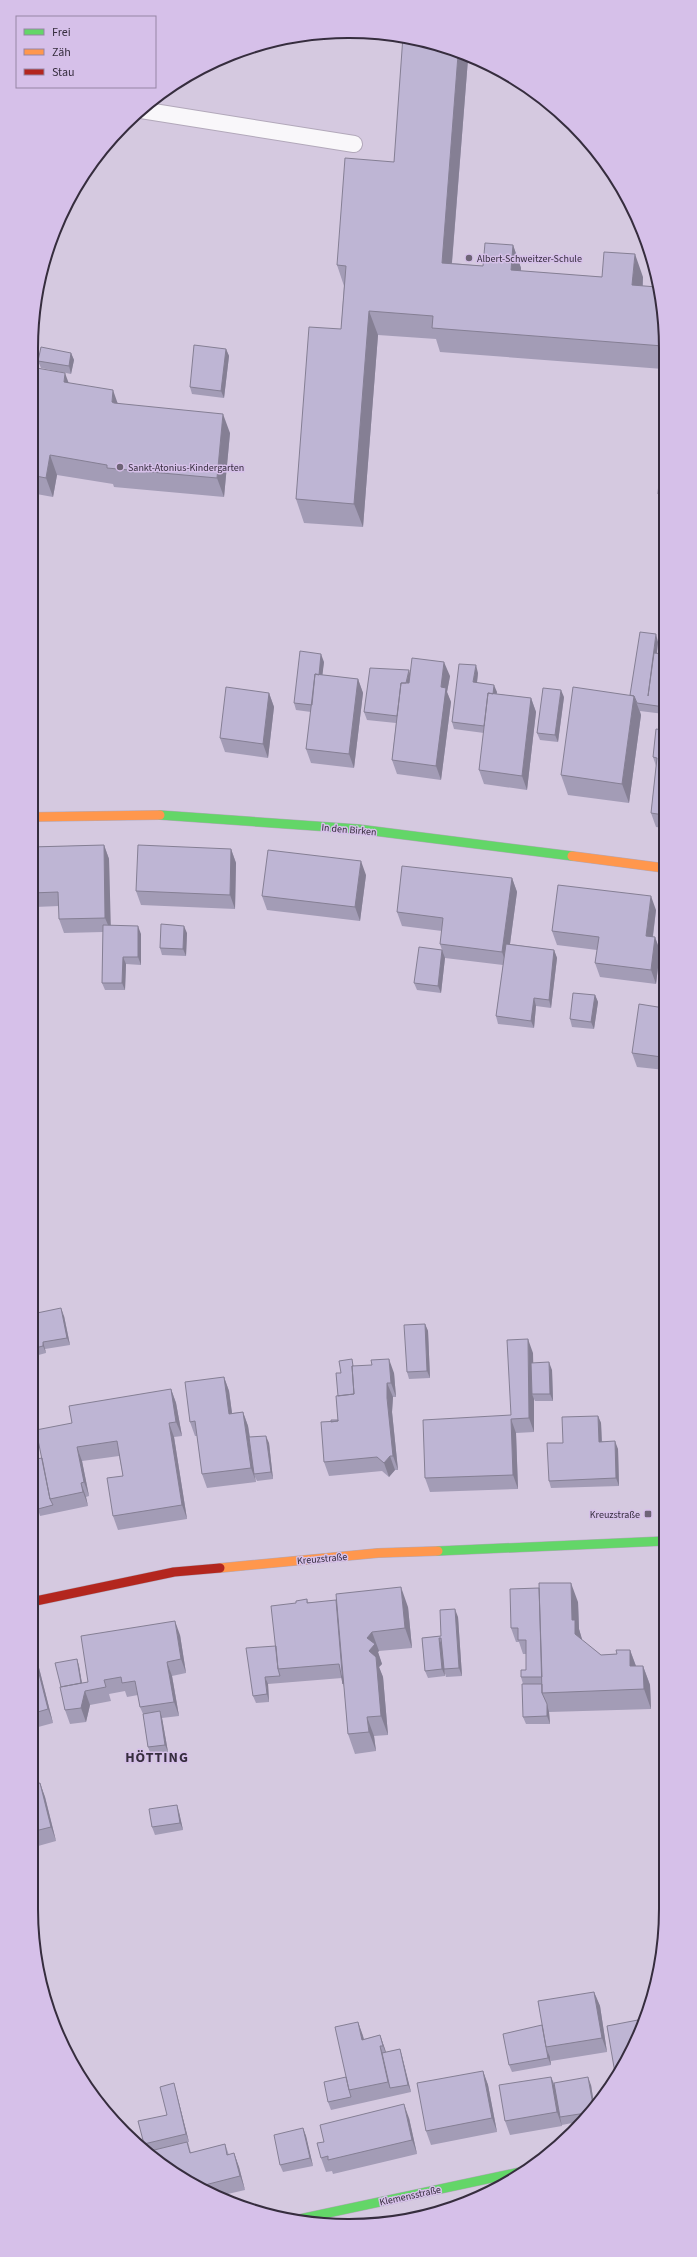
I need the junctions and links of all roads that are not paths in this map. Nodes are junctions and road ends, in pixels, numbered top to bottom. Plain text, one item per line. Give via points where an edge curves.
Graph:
1 (148, 111) edge
2 (354, 144) dead end
3 (38, 817) edge
4 (659, 867) edge
5 (659, 1541) edge
6 (38, 1601) edge
7 (508, 2175) edge
8 (313, 2216) edge

1 - 2 lane
3 - 4 street, In den Birken via 158,815 358,829
5 - 6 street, Kreuzstraße via 378,1553 174,1572
7 - 8 street, Klemensstraße

